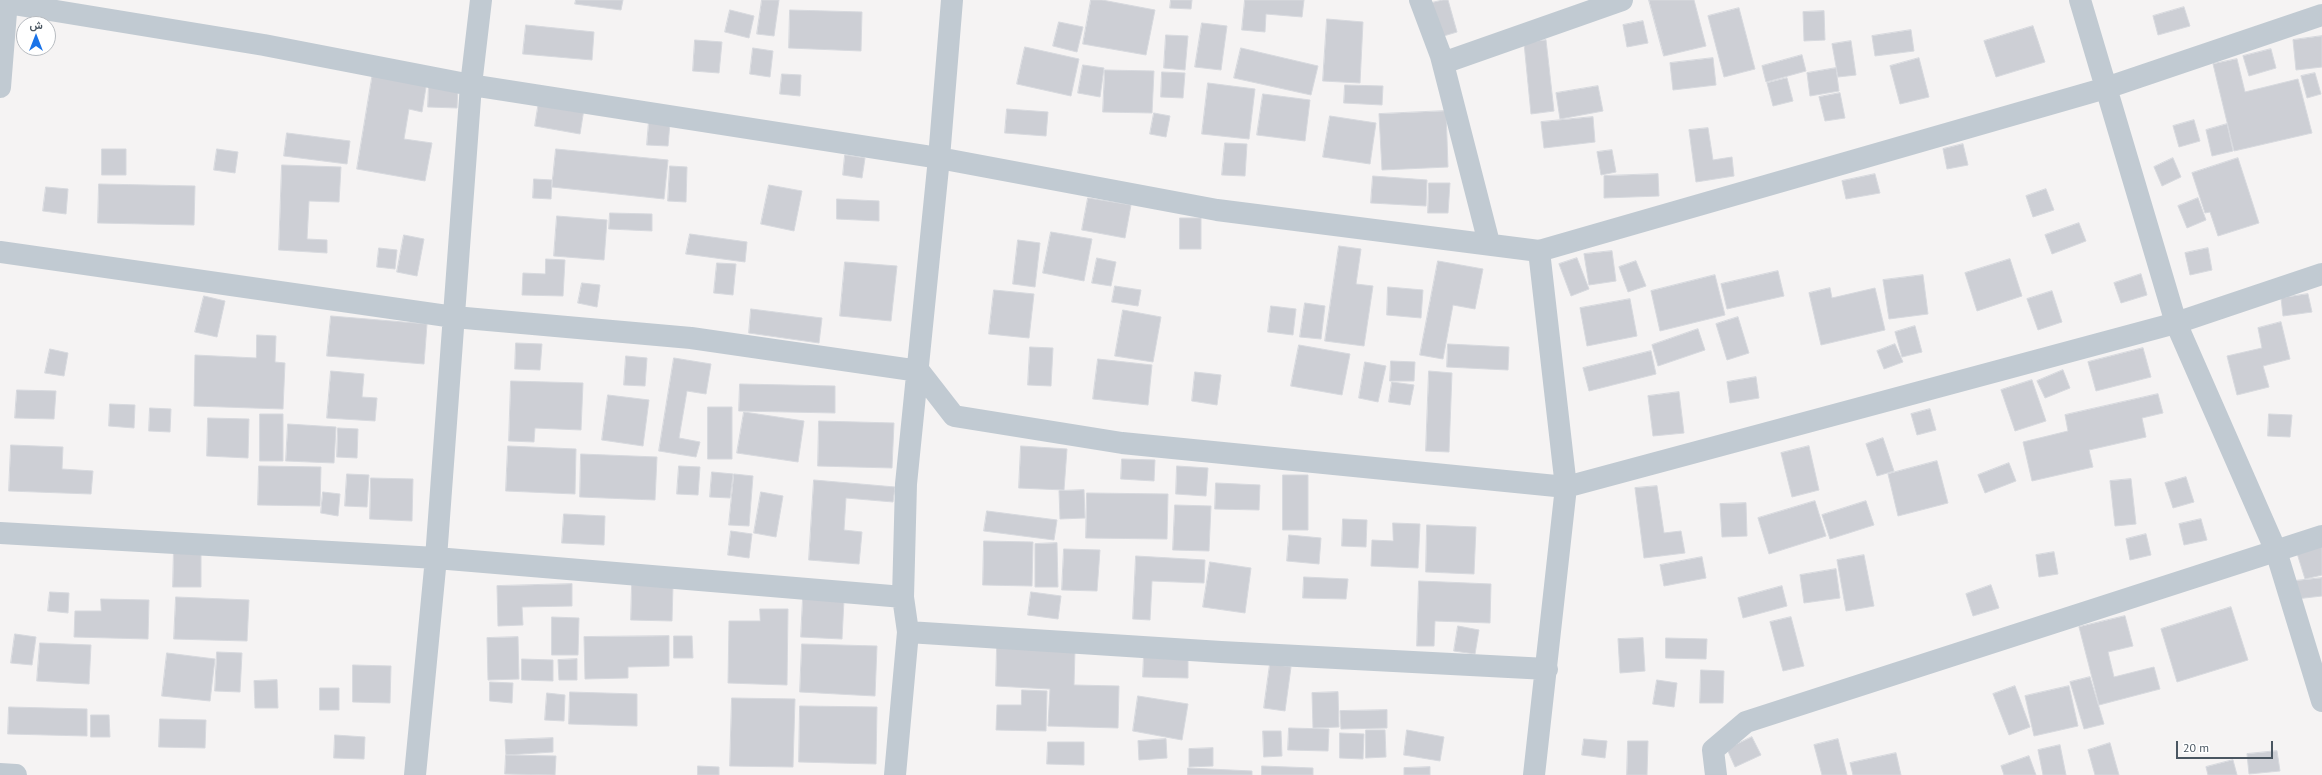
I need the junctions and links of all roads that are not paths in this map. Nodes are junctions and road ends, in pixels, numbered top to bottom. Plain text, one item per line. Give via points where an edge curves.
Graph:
1 (481, 0) edge
2 (952, 0) edge
3 (1420, 0) edge
4 (1622, 0) edge
5 (2080, 0) edge
6 (7, 1) edge
7 (2322, 15) edge
8 (1443, 63) junction
9 (471, 85) junction
10 (0, 87) edge
11 (2106, 88) junction
12 (939, 158) junction
13 (1489, 243) junction
14 (1539, 251) junction
15 (0, 252) edge
16 (2322, 274) edge
17 (454, 317) junction
18 (2176, 323) junction
19 (919, 372) junction
20 (1566, 487) junction
21 (0, 533) edge
22 (2322, 536) edge
23 (2276, 552) junction
24 (436, 558) junction
25 (903, 597) junction
26 (908, 632) junction
27 (1547, 669) junction
28 (2322, 701) edge
29 (0, 774) edge
30 (16, 775) edge
31 (415, 775) edge
32 (895, 775) edge
33 (1534, 775) edge
34 (1716, 775) edge

1 - 9 street
2 - 12 street
3 - 8 street
4 - 8 street
5 - 11 street
6 - 9 street via 264,45
6 - 10 street
7 - 11 street
8 - 13 street
9 - 12 street
9 - 17 street
11 - 14 street
11 - 18 street
12 - 13 street via 1217,210
12 - 19 street
13 - 14 street
14 - 20 street
15 - 17 street
16 - 18 street
17 - 19 street via 691,338
17 - 24 street
18 - 20 street
18 - 23 street
19 - 20 street via 954,416 1122,443
19 - 25 street via 906,484
20 - 27 street
21 - 24 street
22 - 23 street
23 - 28 street
23 - 34 street via 1746,722 1713,750
24 - 25 street
24 - 31 street
25 - 26 street
26 - 27 street
26 - 32 street
27 - 33 street
29 - 30 street

